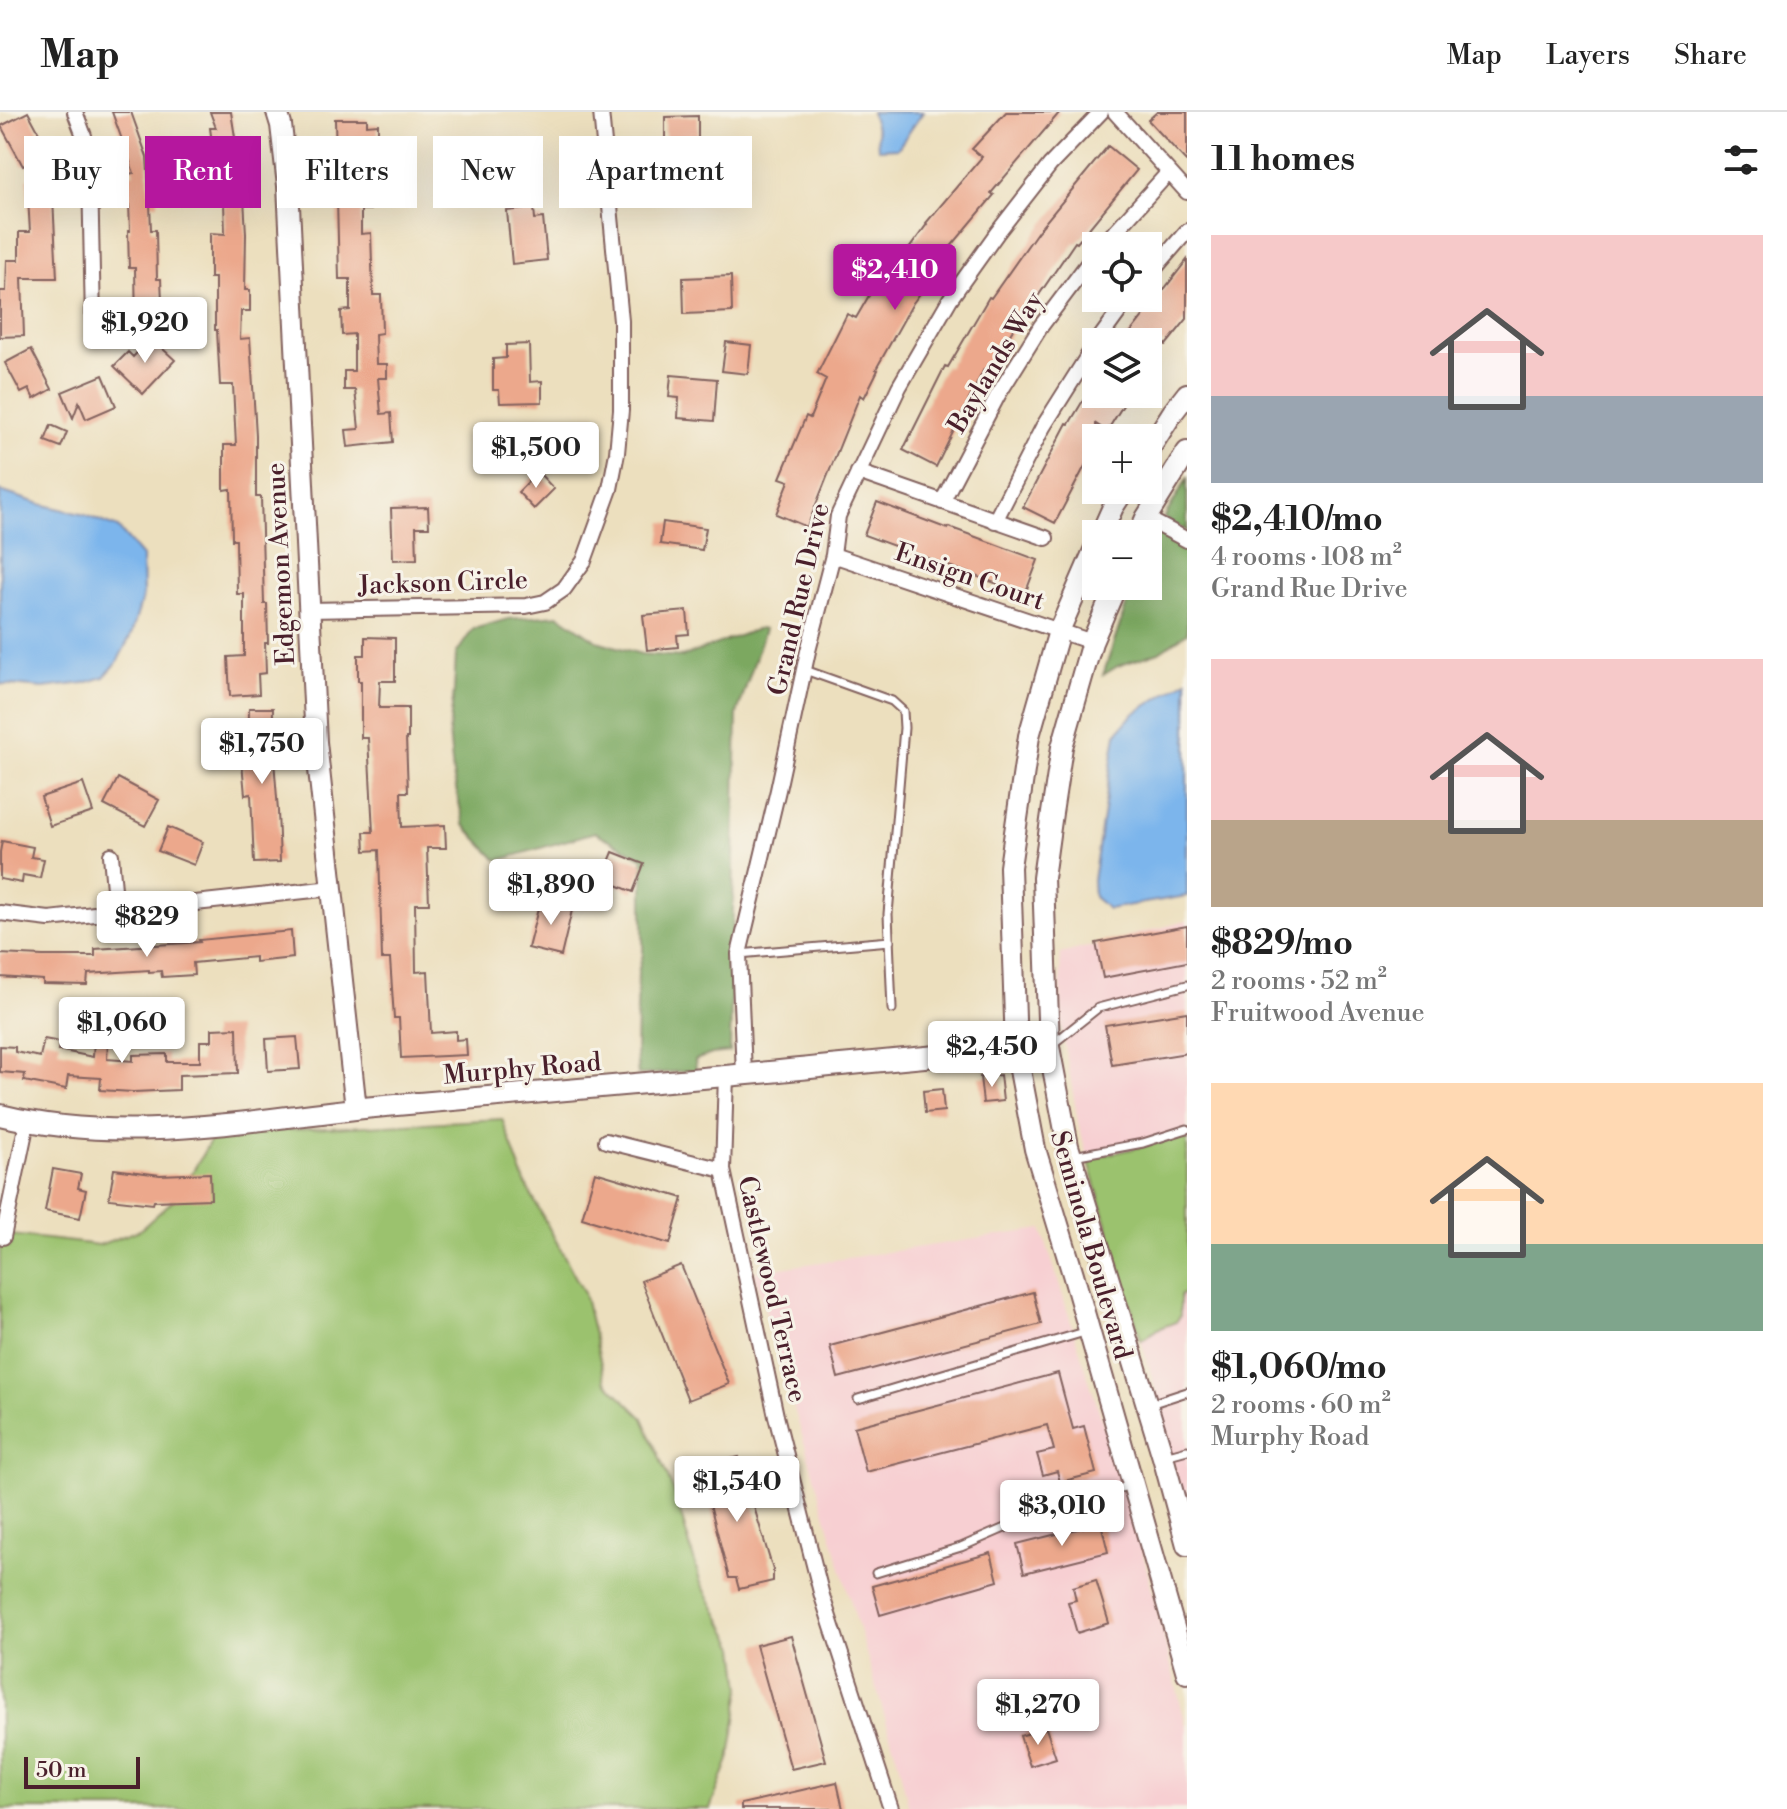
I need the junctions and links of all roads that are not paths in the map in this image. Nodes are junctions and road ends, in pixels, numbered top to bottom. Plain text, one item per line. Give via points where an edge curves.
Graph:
1 (75, 112) edge
2 (277, 112) edge
3 (601, 112) edge
4 (1101, 112) edge
5 (1115, 112) edge
6 (1169, 172) junction
7 (1187, 192) edge
8 (1187, 231) edge
9 (1115, 232) edge
10 (1162, 260) edge
11 (1082, 272) edge
12 (93, 323) dead end
13 (1082, 365) edge
14 (1187, 394) edge
15 (1162, 431) edge
16 (1187, 452) edge
17 (858, 472) junction
18 (942, 502) junction
19 (1146, 520) edge
20 (995, 521) junction
21 (1162, 532) edge
22 (1046, 538) dead end
23 (1187, 540) edge
24 (833, 555) junction
25 (1082, 578) edge
26 (1110, 600) edge
27 (308, 610) junction
28 (1059, 631) junction
29 (1092, 642) junction
30 (805, 670) junction
31 (111, 855) dead end
32 (332, 888) junction
33 (116, 912) junction
34 (0, 913) edge
35 (890, 941) junction
36 (739, 954) junction
37 (1187, 985) edge
38 (892, 1009) dead end
39 (1049, 1047) junction
40 (1016, 1049) junction
41 (735, 1075) junction
42 (356, 1109) junction
43 (0, 1115) edge
44 (27, 1122) junction
45 (1187, 1129) edge
46 (606, 1141) dead end
47 (1071, 1157) junction
48 (723, 1170) junction
49 (3, 1237) dead end
50 (1090, 1331) junction
51 (1187, 1392) edge
52 (858, 1399) dead end
53 (1147, 1405) junction
54 (1187, 1450) edge
55 (1163, 1457) junction
56 (1134, 1484) junction
57 (1185, 1531) edge
58 (876, 1573) dead end
59 (1187, 1673) edge
60 (891, 1809) edge

1 - 12 street via 90,172
2 - 27 main road, Edgemon Avenue via 288,186
3 - 27 street, Jackson Circle via 621,321 621,410 610,489 584,561 564,589 545,602 526,606
4 - 17 street, Grand Rue Drive via 1050,165 950,299
5 - 6 street
6 - 7 street
6 - 9 street
8 - 10 street
11 - 18 street, Baylands Way via 998,395
13 - 20 street
14 - 15 main road
16 - 19 main road
17 - 18 street
17 - 24 street, Grand Rue Drive via 838,516
18 - 20 street
20 - 22 street
21 - 23 street
24 - 28 street, Ensign Court
24 - 30 street, Grand Rue Drive
25 - 28 main road, Seminola Boulevard
26 - 29 main road, Seminola Boulevard
27 - 32 main road, Edgemon Avenue
28 - 29 street, Ensign Court
28 - 40 main road, Seminola Boulevard via 1029,736 1010,867
29 - 39 main road, Seminola Boulevard via 1062,747 1043,878
30 - 35 lane via 892,701 903,711
30 - 36 street, Grand Rue Drive
31 - 33 street
32 - 33 street
32 - 42 main road, Edgemon Avenue
33 - 34 street via 49,919
35 - 36 lane
35 - 38 lane
36 - 41 street, Grand Rue Drive
37 - 39 lane via 1098,1008
39 - 40 main road, Murphy Road
39 - 47 main road, Seminola Boulevard
40 - 41 main road, Murphy Road
40 - 50 main road, Seminola Boulevard via 1035,1149
41 - 42 main road, Murphy Road
41 - 48 street, Grand Rue Drive
42 - 44 main road, Murphy Road via 177,1129 103,1131
43 - 44 main road, Murphy Road
44 - 49 street
45 - 47 lane
46 - 48 street, Castlewood Terrace
47 - 53 main road, Seminola Boulevard
48 - 60 street, Castlewood Terrace via 776,1416 822,1596
50 - 52 lane
50 - 56 main road, Seminola Boulevard
51 - 53 lane
53 - 55 main road, Seminola Boulevard
54 - 55 lane
55 - 57 main road, Seminola Boulevard
56 - 58 lane
56 - 59 main road, Seminola Boulevard

